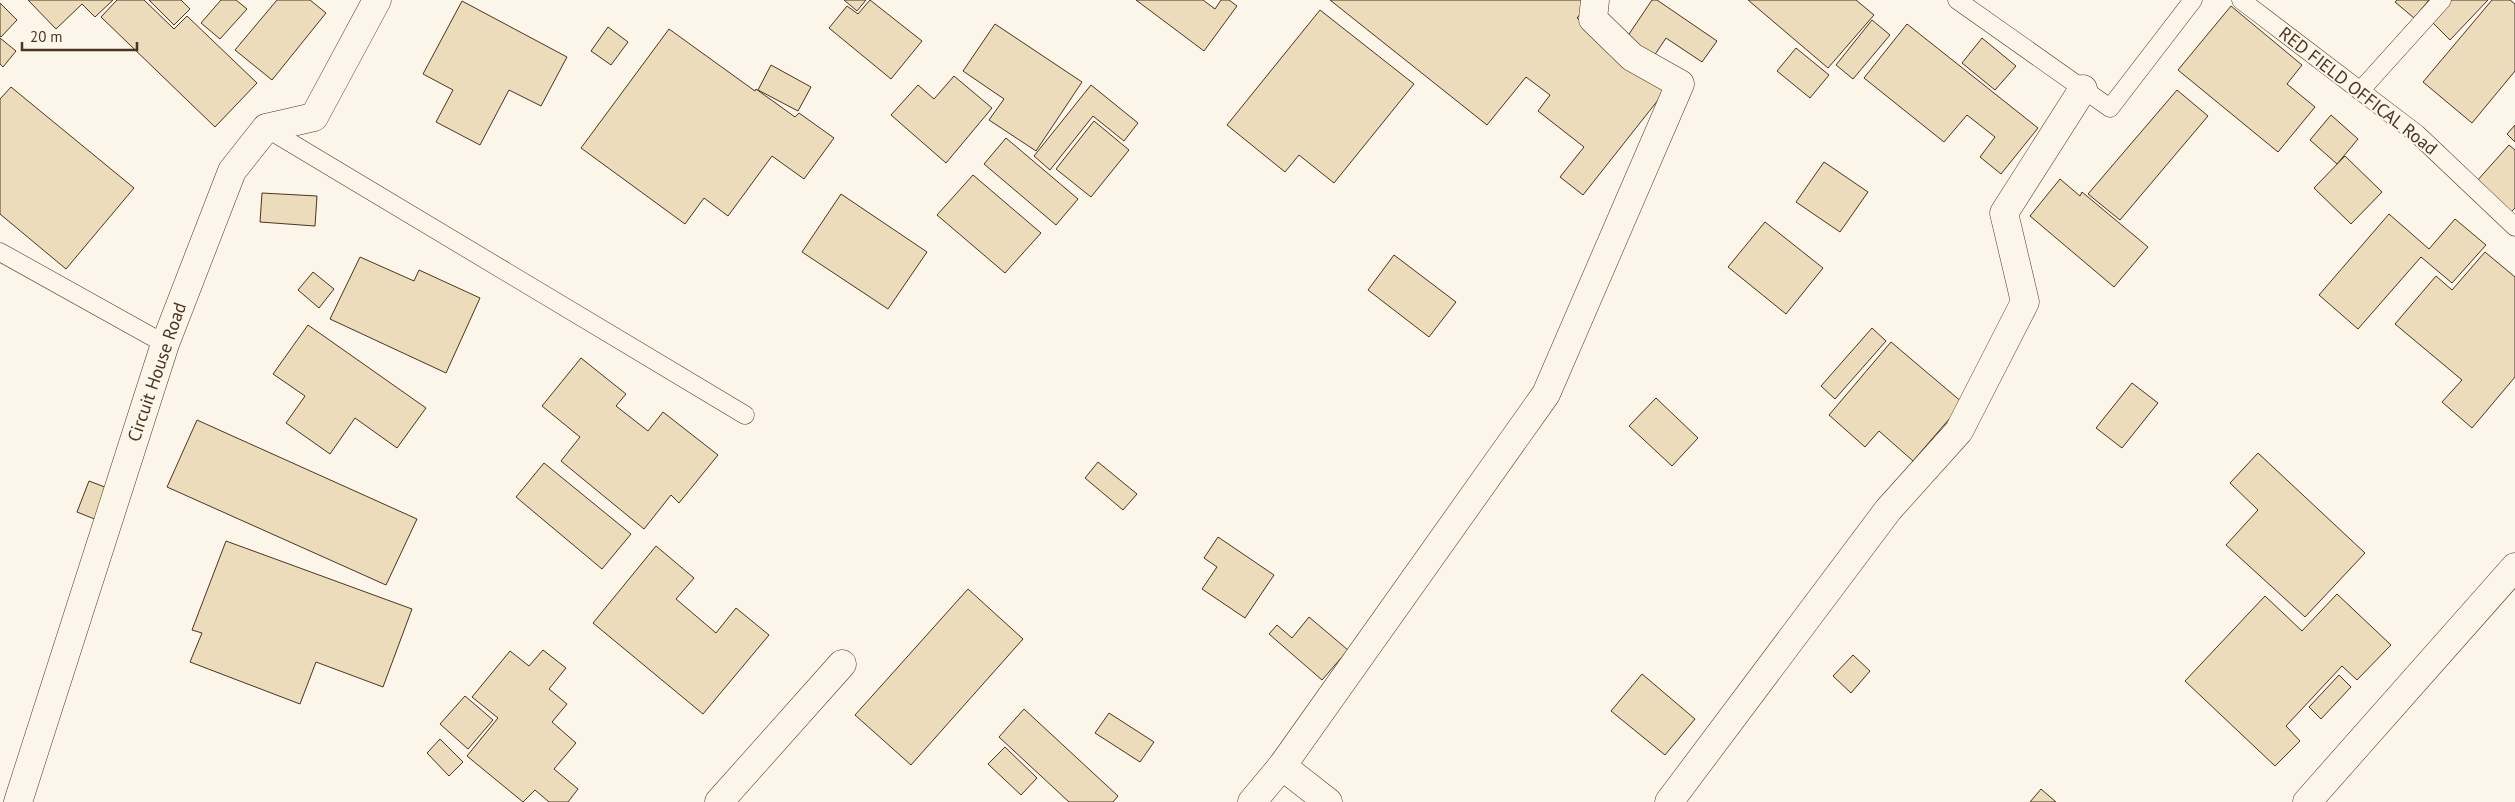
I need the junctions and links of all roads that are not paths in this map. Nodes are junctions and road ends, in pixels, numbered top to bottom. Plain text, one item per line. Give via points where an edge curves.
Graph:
1 (377, 0) edge
2 (1595, 0) edge
3 (1957, 0) edge
4 (2192, 0) edge
5 (2241, 0) edge
6 (2442, 0) edge
7 (2083, 88) junction
8 (2360, 91) junction
9 (266, 128) junction
10 (2515, 227) edge
11 (0, 252) edge
12 (165, 344) junction
13 (745, 416) dead end
14 (2515, 567) edge
15 (842, 664) dead end
16 (1282, 766) junction
17 (0, 798) edge
18 (9, 802) edge
19 (18, 802) edge
20 (720, 802) edge
21 (1252, 802) edge
22 (1328, 802) edge
23 (1669, 802) edge
24 (2307, 802) edge

1 - 9 street via 314,117
2 - 16 street via 1593,19 1632,57 1680,84 1546,394
3 - 7 lane
4 - 7 lane via 2110,108
5 - 8 lane, RED FIELD OFFICAL Road
6 - 8 lane
7 - 23 street via 2004,213 2025,302 1959,431 1888,510
8 - 10 lane, RED FIELD OFFICAL Road via 2417,134
9 - 12 street, Circuit House Road via 232,171
9 - 13 lane
11 - 12 lane
12 - 19 street, Circuit House Road
14 - 24 street
15 - 20 street
16 - 21 street
16 - 22 street
17 - 18 street

